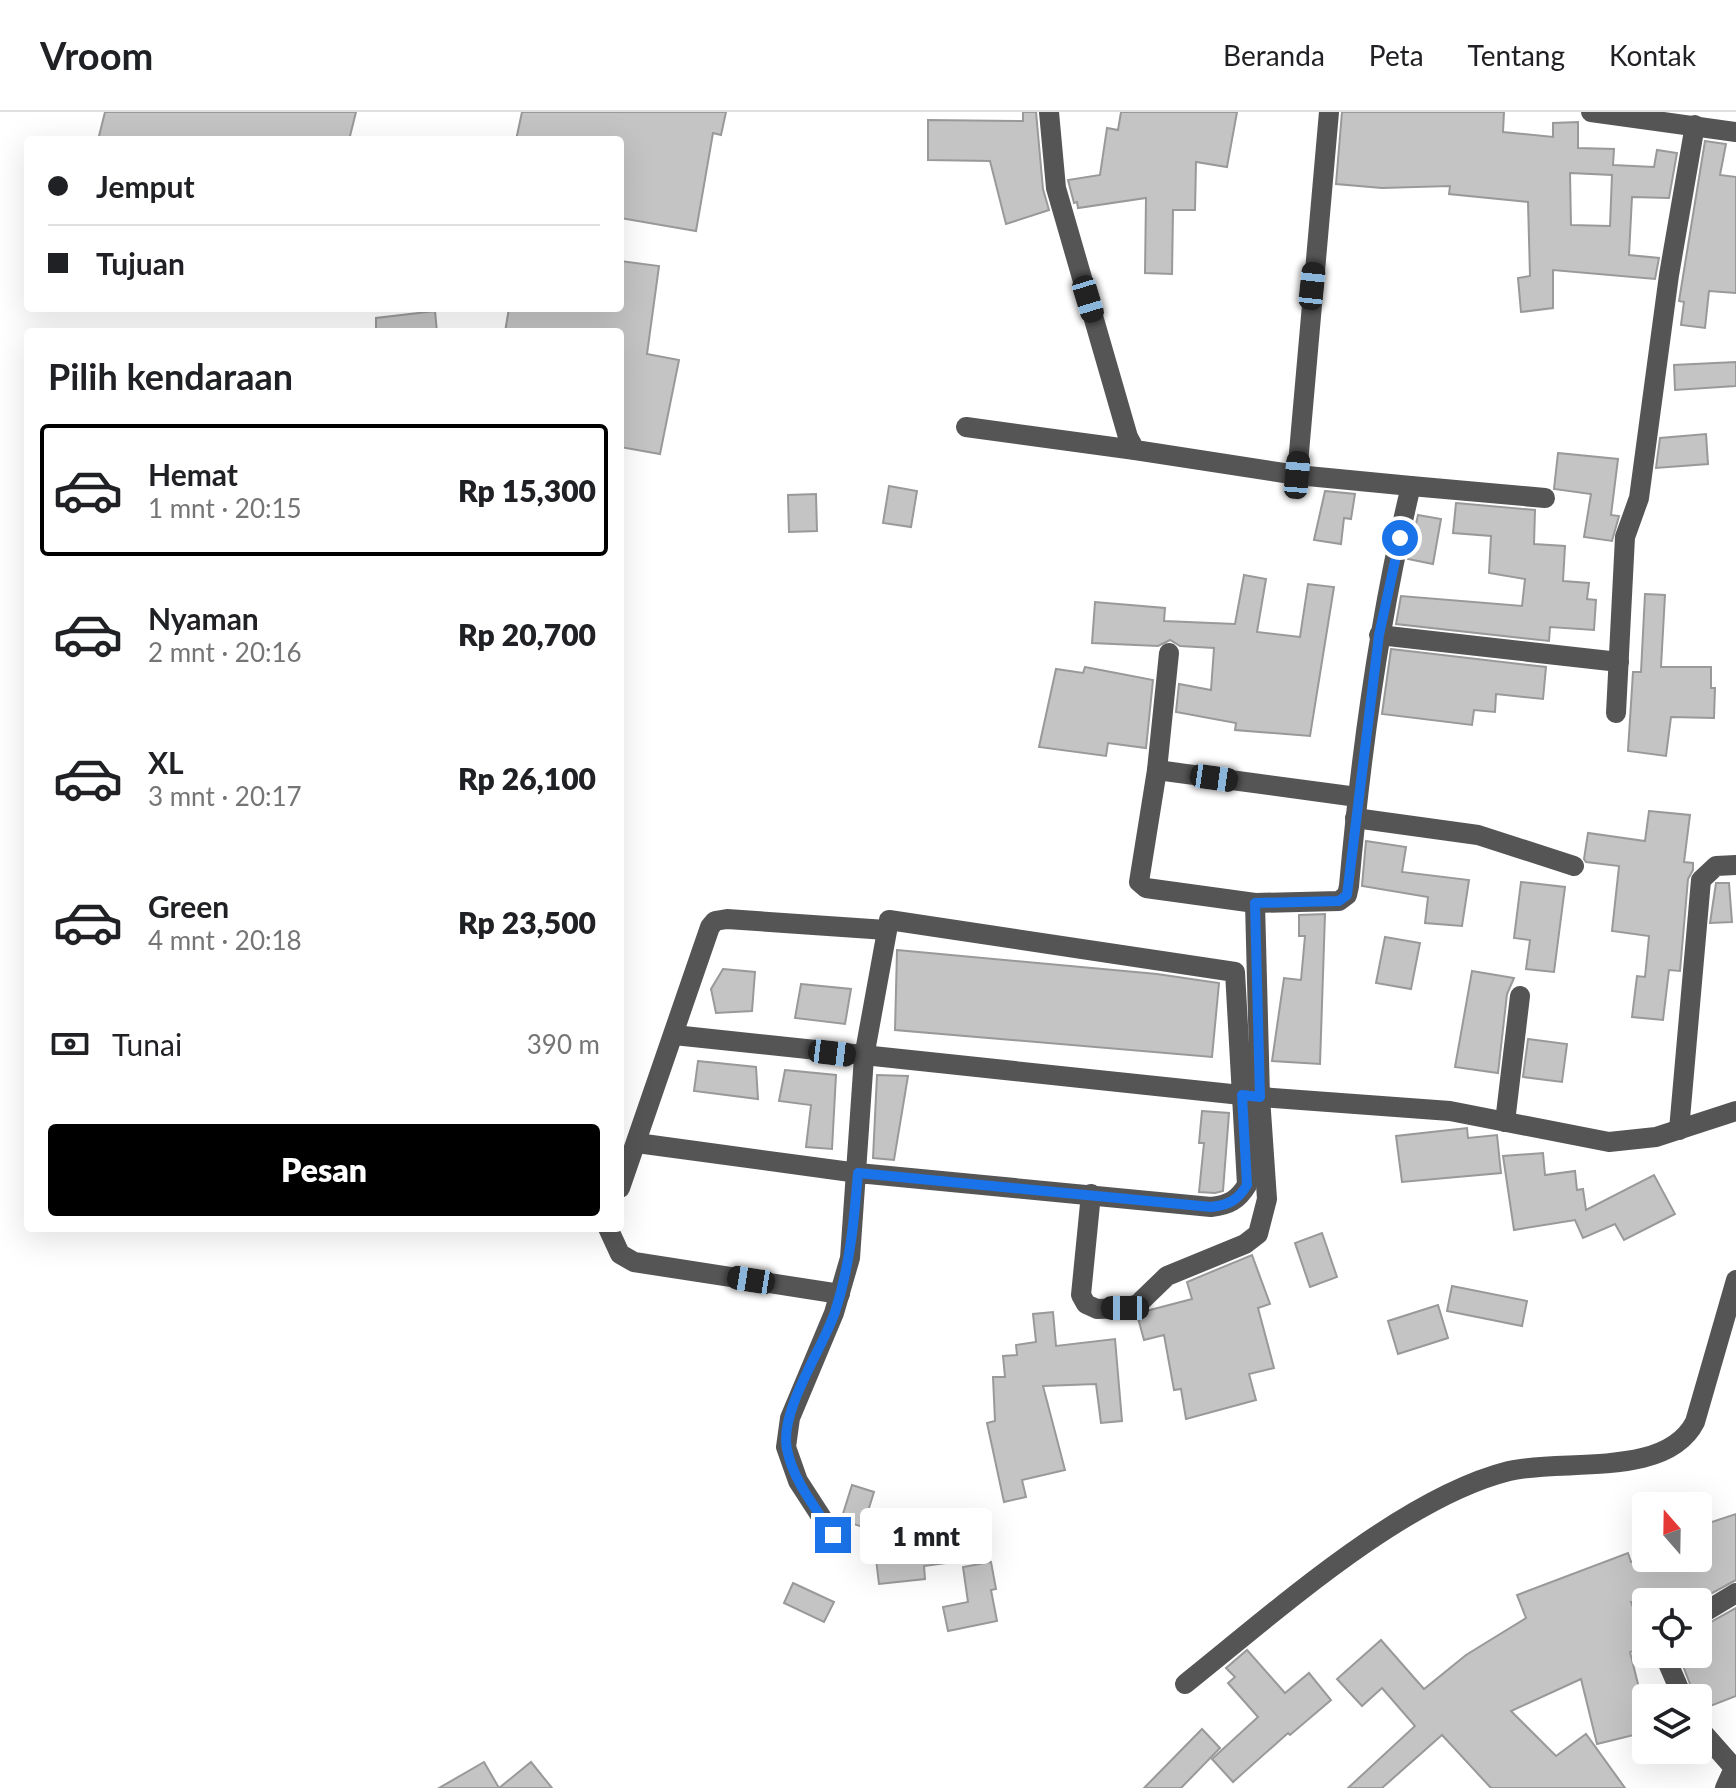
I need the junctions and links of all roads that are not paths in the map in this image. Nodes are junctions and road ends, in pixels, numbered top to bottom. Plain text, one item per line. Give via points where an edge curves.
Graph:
1 (1049, 112) edge
2 (1329, 112) edge
3 (1591, 112) edge
4 (1695, 125) junction
5 (1736, 132) edge
6 (966, 427) dead end
7 (1135, 450) junction
8 (1297, 475) junction
9 (1411, 486) junction
10 (1545, 498) dead end
11 (1379, 635) junction
12 (1169, 653) dead end
13 (1619, 662) junction
14 (1616, 713) dead end
15 (1157, 770) junction
16 (1357, 797) junction
17 (1355, 818) junction
18 (1736, 865) edge
19 (1574, 866) dead end
20 (1255, 903) junction
21 (886, 930) junction
22 (1520, 996) dead end
23 (674, 1035) junction
24 (864, 1057) junction
25 (1251, 1096) junction
26 (1736, 1111) edge
27 (1505, 1122) junction
28 (1679, 1130) junction
29 (637, 1143) junction
30 (858, 1173) junction
31 (624, 1177) edge
32 (1091, 1194) junction
33 (610, 1232) edge
34 (1736, 1280) edge
35 (840, 1294) junction
36 (833, 1535) dead end
37 (1736, 1593) edge
38 (1712, 1608) edge
39 (1185, 1684) dead end
40 (1712, 1743) edge
41 (1725, 1788) edge

1 - 7 street via 1056,188
2 - 8 street
3 - 4 street
4 - 5 street
4 - 13 street via 1639,498 1625,537
6 - 7 street
7 - 8 street
8 - 9 street
9 - 10 street
9 - 11 street
11 - 13 street
11 - 16 street
12 - 15 street
13 - 14 street
15 - 16 street
15 - 20 street via 1140,884
16 - 17 street
17 - 19 street via 1478,835
17 - 20 street via 1347,895 1339,901
18 - 28 street via 1716,866 1701,880
20 - 25 street
21 - 23 street via 715,921
21 - 24 street
21 - 25 street via 889,920 898,919 1229,968 1237,978
22 - 27 street
23 - 24 street
23 - 29 street
24 - 25 street
24 - 30 street
25 - 27 street via 1450,1111
25 - 32 street via 1247,1185 1226,1206
25 - 32 street via 1267,1199 1258,1234 1245,1244 1176,1271 1138,1304 1097,1309 1081,1295
26 - 28 street
27 - 28 street via 1609,1142 1636,1142
29 - 30 street
29 - 31 street
30 - 32 street
30 - 35 street via 850,1258
33 - 35 street via 620,1254 634,1262
34 - 39 street via 1688,1437 1635,1461 1509,1471 1432,1501 1315,1581
35 - 36 street via 790,1418 786,1447 798,1481
37 - 38 street
40 - 41 street via 1734,1768

